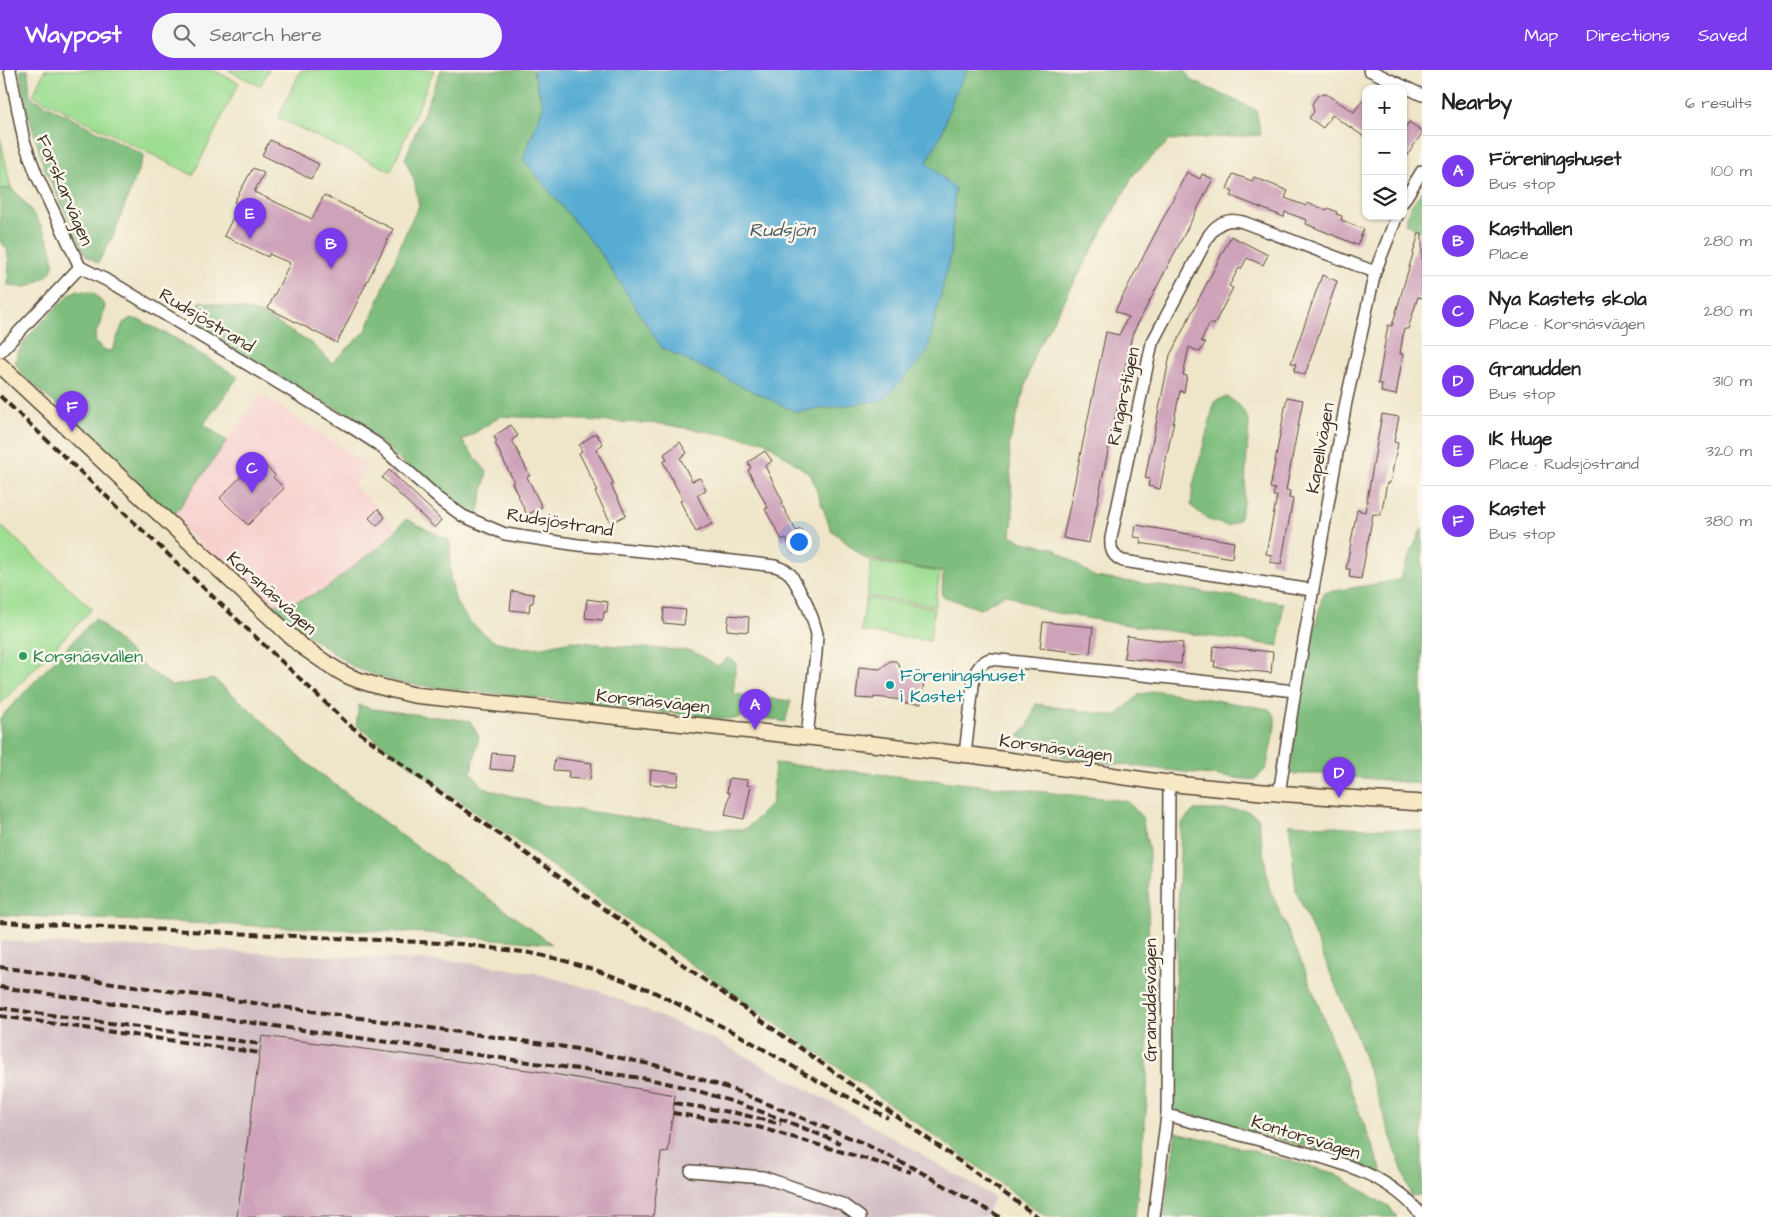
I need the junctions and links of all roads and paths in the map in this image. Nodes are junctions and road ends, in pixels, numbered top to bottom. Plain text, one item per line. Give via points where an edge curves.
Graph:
1 (10, 70) edge
2 (1370, 70) edge
3 (1422, 95) edge
4 (1422, 171) edge
5 (1407, 195) edge
6 (1394, 220) edge
7 (80, 267) junction
8 (1375, 272) junction
9 (0, 352) edge
10 (0, 364) edge
11 (1312, 590) junction
12 (1295, 691) junction
13 (807, 737) junction
14 (964, 754) junction
15 (1169, 783) junction
16 (1279, 794) junction
17 (1422, 803) edge
18 (1167, 1115) junction
19 (691, 1171) dead end
20 (1422, 1216) edge
21 (860, 1217) edge
22 (1154, 1217) edge

1 - 7 street, Forskarvägen via 24,141
2 - 3 street
4 - 5 street
6 - 8 street, Kapellvägen
7 - 9 street, Forskarvägen
7 - 13 street, Rudsjöstrand via 124,290 379,445 462,516 505,534 776,566 785,570 806,602 816,634
8 - 11 street, Kapellvägen via 1346,402
8 - 11 street, Ringarstigen via 1243,222 1230,220 1214,228 1152,343 1111,538 1113,554 1123,561
10 - 13 street, Korsnäsvägen via 299,644 346,675 414,694
11 - 12 street, Kapellvägen
12 - 14 street via 990,659 980,665 974,677
12 - 16 street, Kapellvägen
13 - 14 street, Korsnäsvägen
14 - 15 street, Korsnäsvägen
15 - 16 street, Korsnäsvägen
15 - 18 street, Granuddsvägen
16 - 17 street, Korsnäsvägen
18 - 20 street, Kontorsvägen via 1350,1165 1392,1188
18 - 22 street, Granuddsvägen
19 - 21 street via 763,1177 842,1204

